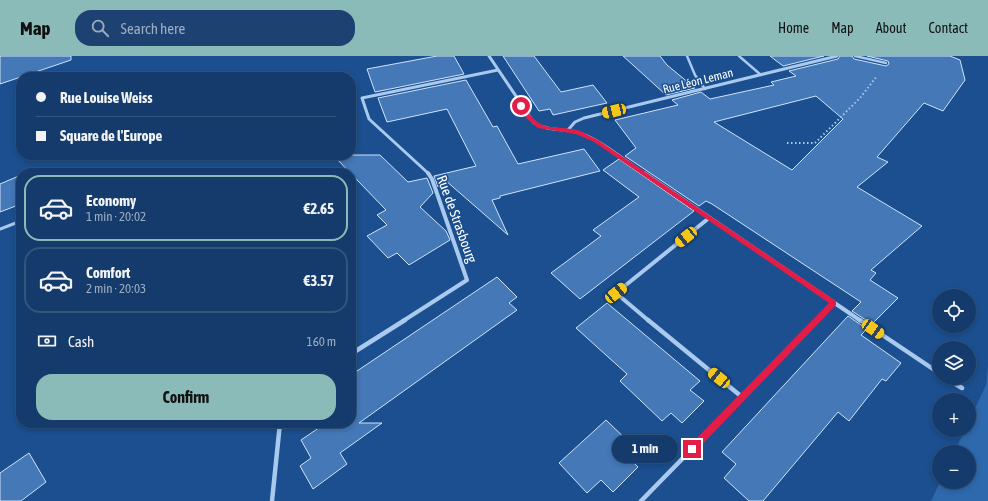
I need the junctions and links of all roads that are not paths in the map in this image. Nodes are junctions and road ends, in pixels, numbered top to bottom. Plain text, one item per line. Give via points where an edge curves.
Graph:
1 (489, 56) edge
2 (687, 56) edge
3 (739, 56) edge
4 (837, 56) edge
5 (855, 56) edge
6 (886, 63) road end
7 (498, 70) junction
8 (762, 75) junction
9 (705, 89) junction
10 (568, 130) junction
11 (709, 218) junction
12 (16, 223) edge
13 (0, 229) edge
14 (834, 303) junction
15 (356, 351) edge
16 (932, 368) edge
17 (957, 385) edge
18 (962, 388) dead end
19 (742, 397) junction
20 (279, 428) edge
21 (272, 501) edge
22 (641, 501) edge

1 - 7 street
2 - 9 lane via 695,75
3 - 8 lane
4 - 8 street, Rue Léon Leman
5 - 6 lane
7 - 10 street via 534,123 546,129
7 - 15 street, Rue de Strasbourg via 362,98 369,119 432,179 467,280
8 - 9 street, Rue Léon Leman
9 - 10 street, Rue Léon Leman via 584,118 575,122
10 - 11 street via 596,141
11 - 14 street
11 - 19 street via 616,293
12 - 13 lane
14 - 16 street
14 - 19 street
17 - 18 street
19 - 22 street
20 - 21 street

